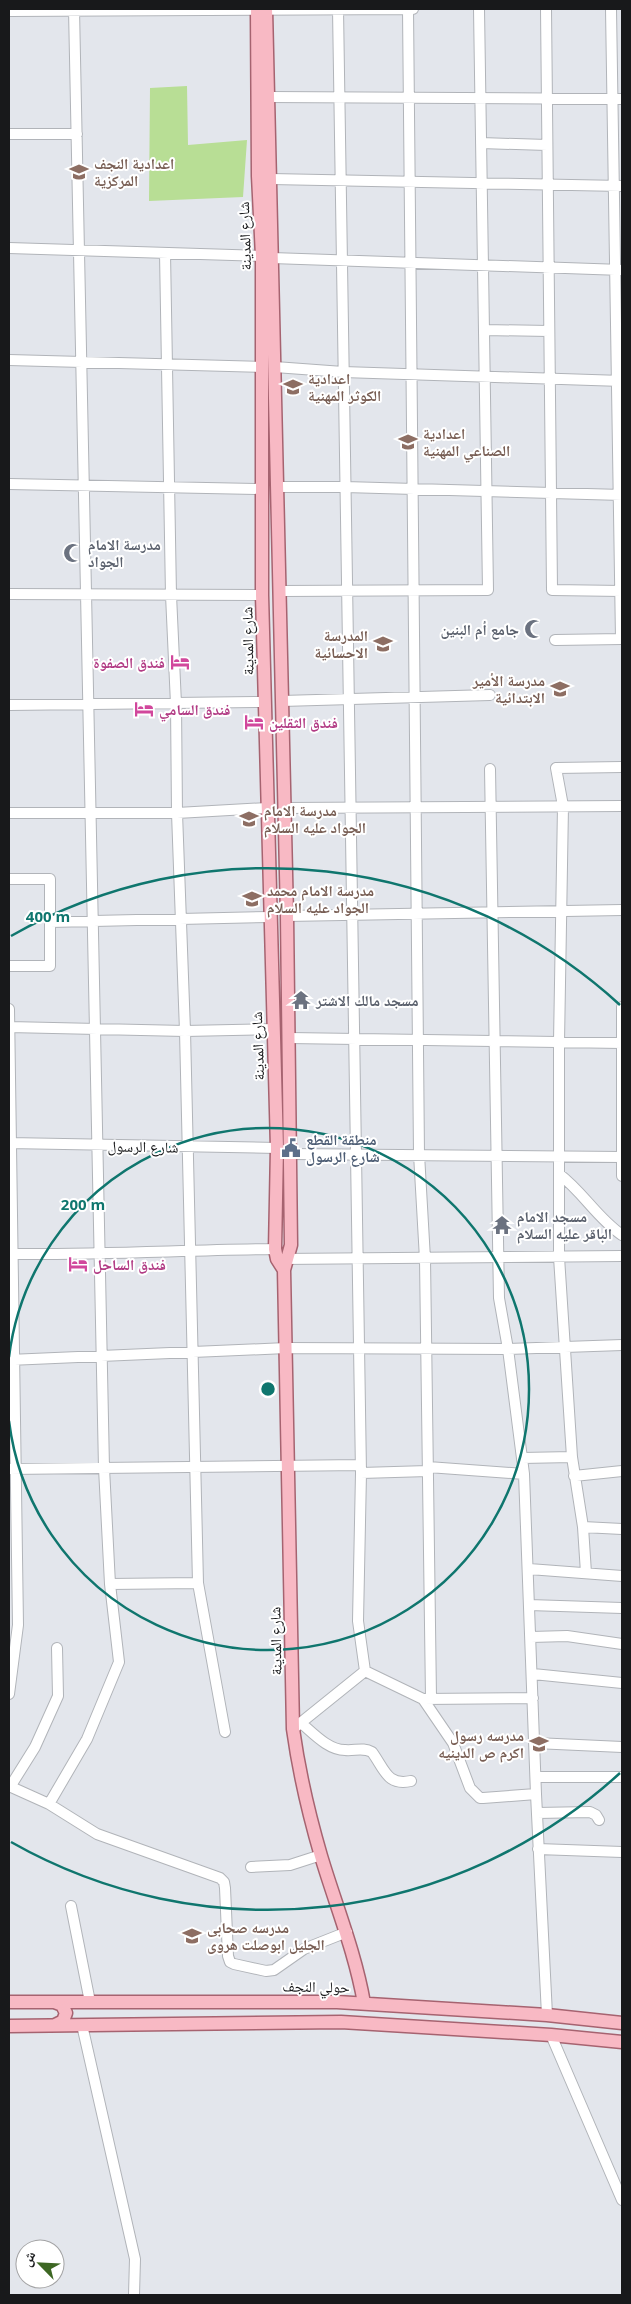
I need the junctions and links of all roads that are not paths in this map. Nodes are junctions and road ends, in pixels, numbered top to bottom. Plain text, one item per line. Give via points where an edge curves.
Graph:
1 (338, 9) edge
2 (408, 9) edge
3 (413, 9) edge
4 (479, 9) edge
5 (546, 9) edge
6 (611, 9) edge
7 (74, 10) edge
8 (161, 10) edge
9 (261, 10) edge
10 (9, 11) edge
11 (339, 96) junction
12 (268, 97) junction
13 (408, 97) junction
14 (480, 97) junction
15 (547, 98) junction
16 (617, 99) edge
17 (9, 134) edge
18 (77, 134) junction
19 (481, 143) junction
20 (547, 146) junction
21 (271, 179) junction
22 (341, 180) junction
23 (409, 182) junction
24 (482, 183) junction
25 (548, 185) junction
26 (618, 186) edge
27 (9, 248) edge
28 (79, 250) junction
29 (165, 253) junction
30 (267, 257) junction
31 (342, 260) junction
32 (410, 263) junction
33 (483, 265) junction
34 (548, 268) junction
35 (619, 270) edge
36 (484, 330) junction
37 (549, 331) junction
38 (9, 360) edge
39 (81, 363) junction
40 (166, 366) junction
41 (261, 367) junction
42 (275, 367) junction
43 (343, 372) junction
44 (411, 374) junction
45 (484, 376) junction
46 (550, 378) junction
47 (620, 381) edge
48 (9, 484) edge
49 (84, 485) junction
50 (170, 487) junction
51 (277, 487) junction
52 (345, 487) junction
53 (262, 489) junction
54 (413, 489) junction
55 (486, 491) junction
56 (551, 493) junction
57 (620, 495) edge
58 (280, 591) junction
59 (347, 591) junction
60 (414, 591) junction
61 (621, 591) edge
62 (9, 594) edge
63 (86, 594) junction
64 (171, 595) junction
65 (262, 595) junction
66 (622, 639) edge
67 (555, 640) dead end
68 (490, 696) dead end
69 (415, 697) junction
70 (282, 700) junction
71 (350, 700) junction
72 (264, 702) junction
73 (176, 704) junction
74 (9, 705) edge
75 (88, 705) junction
76 (622, 767) edge
77 (490, 768) dead end
78 (490, 806) junction
79 (563, 806) junction
80 (622, 806) edge
81 (351, 807) junction
82 (416, 807) junction
83 (267, 808) junction
84 (284, 808) junction
85 (9, 813) edge
86 (177, 813) junction
87 (91, 814) junction
88 (9, 879) edge
89 (622, 910) edge
90 (561, 912) junction
91 (492, 913) junction
92 (417, 914) junction
93 (353, 915) junction
94 (287, 916) junction
95 (270, 917) junction
96 (180, 918) junction
97 (93, 920) junction
98 (50, 922) junction
99 (9, 966) edge
100 (622, 1007) edge
101 (9, 1009) edge
102 (9, 1027) edge
103 (95, 1029) junction
104 (273, 1029) junction
105 (185, 1031) junction
106 (289, 1038) junction
107 (355, 1039) junction
108 (418, 1040) junction
109 (494, 1041) junction
110 (559, 1042) junction
111 (622, 1043) edge
112 (10, 1143) edge
113 (98, 1145) junction
114 (186, 1146) junction
115 (277, 1148) junction
116 (357, 1153) junction
117 (290, 1154) junction
118 (419, 1154) junction
119 (495, 1156) junction
120 (559, 1156) junction
121 (622, 1158) edge
122 (559, 1174) junction
123 (622, 1176) edge
124 (622, 1236) edge
125 (189, 1250) junction
126 (622, 1251) edge
127 (10, 1254) edge
128 (100, 1254) junction
129 (622, 1256) edge
130 (497, 1257) junction
131 (560, 1257) junction
132 (281, 1259) junction
133 (358, 1259) junction
134 (425, 1259) junction
135 (622, 1266) edge
136 (622, 1345) edge
137 (564, 1346) junction
138 (286, 1348) junction
139 (360, 1349) junction
140 (427, 1349) junction
141 (508, 1349) junction
142 (192, 1352) junction
143 (102, 1356) junction
144 (11, 1360) edge
145 (572, 1457) junction
146 (522, 1458) junction
147 (287, 1466) junction
148 (194, 1467) junction
149 (104, 1468) junction
150 (12, 1469) edge
151 (361, 1469) junction
152 (428, 1469) junction
153 (622, 1471) edge
154 (524, 1474) junction
155 (574, 1476) junction
156 (583, 1527) junction
157 (622, 1530) edge
158 (528, 1569) junction
159 (586, 1573) junction
160 (622, 1576) edge
161 (198, 1583) junction
162 (110, 1584) junction
163 (529, 1605) junction
164 (622, 1608) edge
165 (531, 1637) junction
166 (622, 1644) edge
167 (57, 1648) dead end
168 (365, 1671) junction
169 (532, 1674) junction
170 (622, 1682) edge
171 (9, 1694) edge
172 (533, 1698) junction
173 (427, 1699) junction
174 (298, 1726) junction
175 (225, 1732) dead end
176 (535, 1743) junction
177 (622, 1747) edge
178 (536, 1777) junction
179 (622, 1777) edge
180 (411, 1781) dead end
181 (9, 1787) edge
182 (536, 1794) junction
183 (49, 1804) junction
184 (537, 1813) junction
185 (599, 1820) dead end
186 (538, 1849) junction
187 (622, 1852) edge
188 (321, 1855) junction
189 (252, 1867) dead end
190 (71, 1906) dead end
191 (347, 1932) junction
192 (9, 2002) edge
193 (54, 2002) junction
194 (90, 2002) junction
195 (364, 2003) junction
196 (526, 2014) junction
197 (548, 2016) junction
198 (622, 2023) edge
199 (55, 2025) junction
200 (86, 2025) junction
201 (9, 2026) edge
202 (525, 2033) junction
203 (551, 2035) junction
204 (622, 2042) edge
205 (622, 2200) edge
206 (134, 2295) edge

1 - 2 street
1 - 9 street
1 - 11 street
2 - 3 street
2 - 13 street
4 - 14 street
5 - 15 street
6 - 16 street
7 - 8 street
7 - 10 street
7 - 18 street
8 - 9 street
9 - 12 main road, شارع المدينة
9 - 30 main road, شارع المدينة via 258,176
11 - 12 street
11 - 13 street
11 - 22 street
12 - 21 main road, شارع المدينة
13 - 14 street
13 - 23 street
14 - 15 street
14 - 19 street
15 - 16 street
15 - 20 street
16 - 26 street
17 - 18 street
18 - 28 street
19 - 20 street
19 - 24 street
20 - 25 street
21 - 22 street
21 - 30 main road, شارع المدينة
22 - 23 street
22 - 31 street
23 - 24 street
23 - 32 street
24 - 25 street
24 - 33 street
25 - 26 street
25 - 34 street
26 - 35 street
27 - 28 street
28 - 29 street
28 - 39 street
29 - 30 street
29 - 40 street
30 - 31 street
30 - 41 main road, شارع المدينة
30 - 42 main road, شارع المدينة
31 - 32 street
31 - 43 street
32 - 33 street
32 - 44 street
33 - 34 street
33 - 36 street
34 - 35 street
34 - 37 street
35 - 47 street
36 - 37 street
36 - 45 street
37 - 46 street
38 - 39 street
39 - 40 street
39 - 49 street
40 - 41 street
40 - 50 street
41 - 53 main road, شارع المدينة
42 - 43 street
42 - 51 main road, شارع المدينة
43 - 44 street
43 - 52 street
44 - 45 street
44 - 54 street
45 - 46 street
45 - 55 street
46 - 47 street
46 - 56 street
47 - 57 street
48 - 49 street
49 - 50 street
49 - 63 street
50 - 53 street
50 - 64 street
51 - 52 street
51 - 58 main road, شارع المدينة
52 - 54 street
52 - 59 street
53 - 65 main road, شارع المدينة
54 - 55 street
54 - 60 street
55 - 56 street
55 - 60 street via 488,590
56 - 57 street
56 - 61 street via 552,590
57 - 61 street
58 - 59 street
58 - 70 main road, شارع المدينة
59 - 60 street
59 - 71 street
60 - 69 street
61 - 66 street
62 - 63 street
63 - 64 street
63 - 75 street
64 - 65 street
64 - 73 street
65 - 72 main road, شارع المدينة
66 - 67 street
68 - 69 street
69 - 71 street
69 - 82 street
70 - 71 street
70 - 84 main road, شارع المدينة
71 - 81 street
72 - 73 street
72 - 83 main road, شارع المدينة
73 - 75 street
73 - 86 street
74 - 75 street
75 - 87 street
76 - 79 street via 556,768
77 - 78 street
78 - 79 street
78 - 82 street
78 - 91 street
79 - 80 street
79 - 90 street
81 - 82 street
81 - 84 street
81 - 93 street
82 - 92 street
83 - 86 street
83 - 95 main road, شارع المدينة
84 - 94 main road, شارع المدينة
85 - 87 street
86 - 87 street
86 - 96 street
87 - 97 street
88 - 98 street via 50,879
89 - 90 street
90 - 91 street
90 - 110 street
91 - 92 street
91 - 109 street
92 - 93 street
92 - 108 street
93 - 94 street
93 - 107 street
94 - 106 main road, شارع المدينة
95 - 96 street
95 - 104 main road, شارع المدينة
96 - 97 street
96 - 105 street
97 - 98 street
97 - 103 street
98 - 99 street via 50,966
100 - 111 street
101 - 102 street
102 - 103 street
102 - 112 street
103 - 105 street
103 - 113 street
104 - 105 street
104 - 115 main road, شارع المدينة
105 - 114 street
106 - 107 street
106 - 117 main road, شارع المدينة
107 - 108 street
107 - 116 street
108 - 109 street
108 - 118 street
109 - 110 street
109 - 119 street
110 - 111 street
110 - 120 street
111 - 121 street
112 - 113 street, شارع الرسول
112 - 127 street
113 - 114 street, شارع الرسول
113 - 128 street
114 - 115 street, شارع الرسول
114 - 125 street
115 - 132 main road, شارع المدينة
116 - 117 street
116 - 118 street
116 - 133 street
117 - 132 main road, شارع المدينة via 291,1245
118 - 119 street
118 - 134 street
119 - 120 street
119 - 130 street
120 - 121 street
120 - 122 street
121 - 123 street
122 - 124 street via 572,1184 605,1223
122 - 131 street
125 - 128 street
125 - 132 street
125 - 142 street
126 - 129 street
127 - 128 street
127 - 144 street
128 - 143 street
129 - 131 street
129 - 135 street
130 - 131 street
130 - 134 street
130 - 141 street via 499,1298
131 - 137 street
132 - 133 street
132 - 138 main road, شارع المدينة
133 - 134 street
133 - 139 street
134 - 140 street
136 - 137 street
137 - 141 street
137 - 145 street
138 - 139 street
138 - 142 street
138 - 147 main road, شارع المدينة
139 - 140 street
139 - 151 street
140 - 141 street
140 - 152 street
141 - 146 street
142 - 143 street
142 - 148 street
143 - 144 street
143 - 149 street
144 - 150 street
145 - 146 street
145 - 155 street
146 - 154 street
147 - 148 street
147 - 151 street
147 - 174 main road, شارع المدينة
148 - 149 street
148 - 161 street
149 - 150 street
149 - 162 street
150 - 171 street via 18,1625
151 - 152 street
151 - 168 street via 358,1621
152 - 154 street
152 - 173 street
153 - 155 street
154 - 158 street
155 - 156 street
156 - 157 street
156 - 159 street
158 - 159 street
158 - 163 street
159 - 160 street
161 - 162 street
161 - 175 street
162 - 183 street via 119,1662 88,1739
163 - 164 street
163 - 165 street
165 - 166 street via 567,1636
165 - 169 street
167 - 181 street via 58,1696 35,1747
168 - 173 street
168 - 174 street
169 - 170 street
169 - 172 street
172 - 173 street
172 - 176 street
173 - 182 street via 453,1743 470,1788 476,1795 483,1798
174 - 180 street via 333,1747 367,1749 392,1780 400,1783
174 - 188 main road, شارع المدينة via 298,1762
176 - 177 street
176 - 178 street
178 - 179 street
178 - 182 street
181 - 183 street
182 - 184 street
183 - 191 street via 96,1834 220,1878 224,1882 228,1956 234,1964 274,1970 304,1949
184 - 185 street via 590,1812
184 - 186 street
186 - 187 street
186 - 197 street
188 - 189 street via 290,1865
188 - 191 main road, شارع المدينة
190 - 194 street
191 - 195 main road, شارع المدينة
192 - 193 main road, حولي النجف
193 - 194 main road, حولي النجف
193 - 199 main road via 62,2005 66,2013 63,2021
194 - 195 main road, حولي النجف
194 - 200 main road via 83,2006 80,2014
195 - 196 main road, حولي النجف
196 - 197 main road, حولي النجف
196 - 202 main road via 531,2024
197 - 198 main road, حولي النجف
197 - 203 main road via 544,2028
199 - 200 main road
199 - 201 main road
200 - 202 main road via 341,2022
200 - 206 street via 135,2259
202 - 203 main road
203 - 204 main road
203 - 205 street

